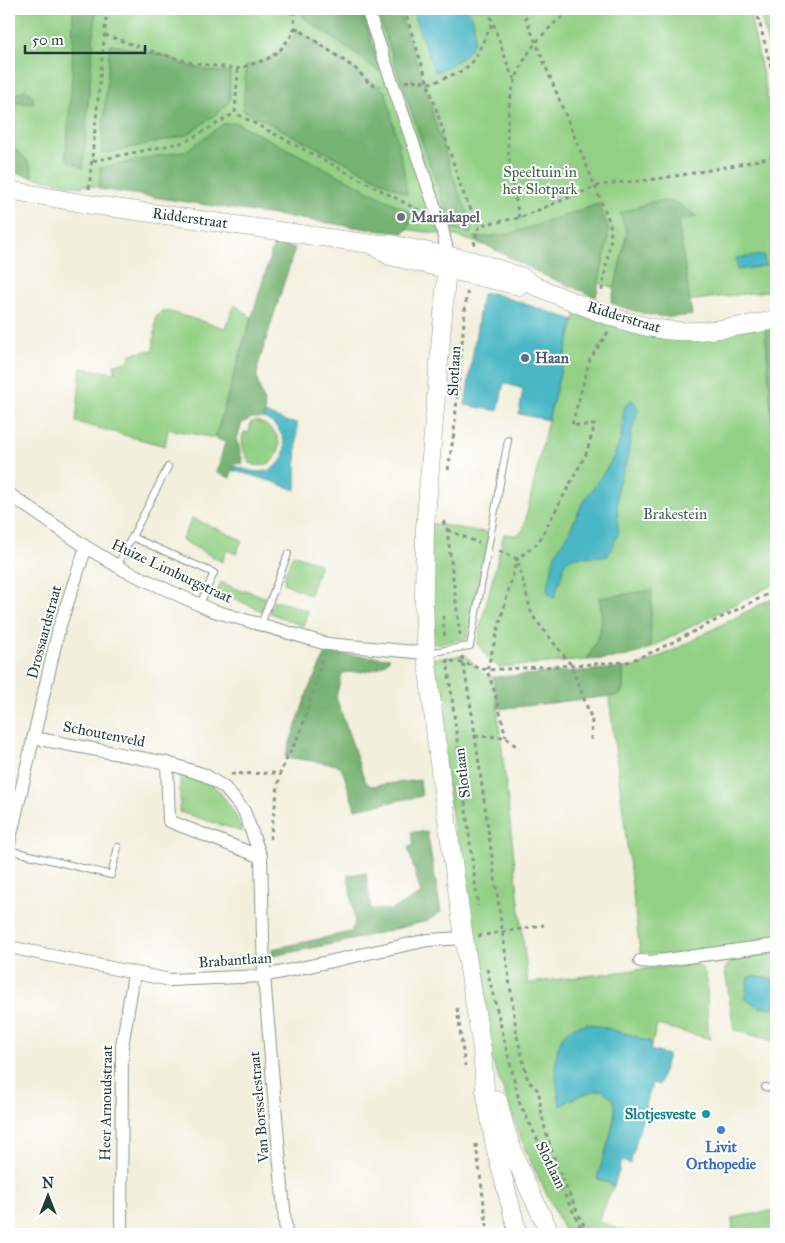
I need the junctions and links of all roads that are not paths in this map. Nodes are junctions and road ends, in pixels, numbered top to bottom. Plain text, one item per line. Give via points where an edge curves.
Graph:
1 (366, 9) edge
2 (9, 190) edge
3 (448, 263) junction
4 (776, 320) edge
5 (508, 440) dead end
6 (168, 467) dead end
7 (9, 494) edge
8 (132, 537) junction
9 (86, 547) junction
10 (288, 554) dead end
11 (117, 566) junction
12 (200, 604) junction
13 (261, 624) junction
14 (426, 653) junction
15 (34, 738) junction
16 (167, 763) junction
17 (9, 843) edge
18 (118, 847) dead end
19 (9, 850) edge
20 (261, 857) junction
21 (464, 938) junction
22 (776, 945) edge
23 (9, 947) edge
24 (640, 961) dead end
25 (134, 974) junction
26 (264, 976) junction
27 (482, 1050) junction
28 (765, 1087) dead end
29 (776, 1089) edge
30 (501, 1116) junction
31 (522, 1155) dead end
32 (122, 1234) edge
33 (286, 1234) edge
34 (518, 1234) edge
35 (552, 1234) edge

1 - 3 street, Slotlaan via 440,222
2 - 3 street, Ridderstraat via 371,244 390,256
3 - 4 street, Ridderstraat via 523,277 535,286 598,311 655,329 679,332
3 - 14 street, Slotlaan via 425,528
5 - 14 lane via 470,646
6 - 8 lane
7 - 9 street, Huize Limburgstraat
8 - 11 lane
8 - 12 lane via 214,573
9 - 11 street, Huize Limburgstraat
9 - 15 street, Drossaardstraat via 59,628
10 - 13 lane
11 - 12 street, Huize Limburgstraat
12 - 13 street, Huize Limburgstraat
13 - 14 street, Huize Limburgstraat via 327,644
14 - 21 street, Slotlaan
15 - 16 street, Schoutenveld
15 - 17 street, Drossaardstraat
16 - 20 street, Schoutenveld via 205,775 225,788 244,811
16 - 20 street via 170,821
18 - 19 lane via 111,875
20 - 26 street, Schoutenveld
21 - 26 street, Brabantlaan via 428,940
21 - 27 street, Slotlaan
22 - 24 street
23 - 25 street, Brabantlaan
25 - 26 street, Brabantlaan via 170,980
25 - 32 street, Heer Arnoudstraat via 122,1046
26 - 33 street, Van Borsselestraat
27 - 30 street, Slotlaan via 492,1072
27 - 34 street, Slotlaan via 495,1147
28 - 29 lane
30 - 31 lane, Slotlaan via 513,1133
30 - 35 street via 512,1153

